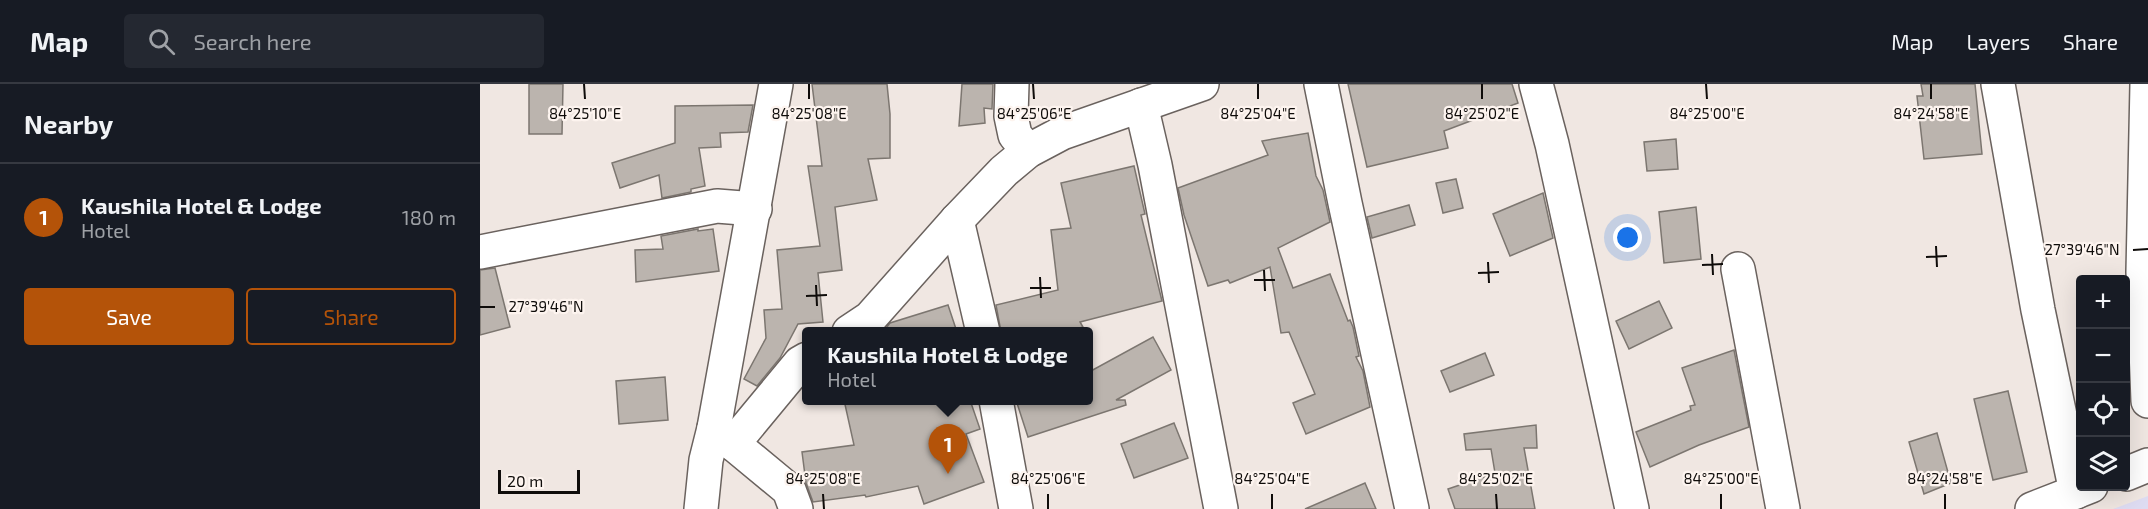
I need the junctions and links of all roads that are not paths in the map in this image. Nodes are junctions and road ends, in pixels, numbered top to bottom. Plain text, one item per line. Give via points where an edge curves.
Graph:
1 (776, 84) edge
2 (1012, 84) edge
3 (1321, 84) edge
4 (1536, 84) edge
5 (1998, 84) edge
6 (2147, 84) edge
7 (1190, 86) edge
8 (1141, 105) junction
9 (1028, 152) junction
10 (755, 209) junction
11 (957, 220) junction
12 (480, 252) edge
13 (1738, 269) dead end
14 (856, 327) edge
15 (982, 327) edge
16 (802, 362) edge
17 (2148, 401) edge
18 (997, 405) edge
19 (724, 436) junction
20 (2076, 459) edge
21 (2148, 465) edge
22 (2130, 472) edge
23 (2079, 491) edge
24 (701, 509) edge
25 (796, 509) edge
26 (1016, 509) edge
27 (1221, 509) edge
28 (1412, 509) edge
29 (1632, 509) edge
30 (1782, 509) edge
31 (2032, 509) edge

1 - 10 street
2 - 9 street via 1015,135
3 - 28 street
4 - 29 street
5 - 20 street via 2037,310
6 - 17 street via 2143,272
7 - 8 street
8 - 9 street via 1062,134
8 - 27 street
9 - 11 street
10 - 12 street via 717,206
10 - 19 street
11 - 14 street via 870,318
11 - 15 street
13 - 30 street
16 - 19 street
18 - 26 street
19 - 24 street via 706,460
19 - 25 street via 789,490
21 - 22 street
23 - 31 street

